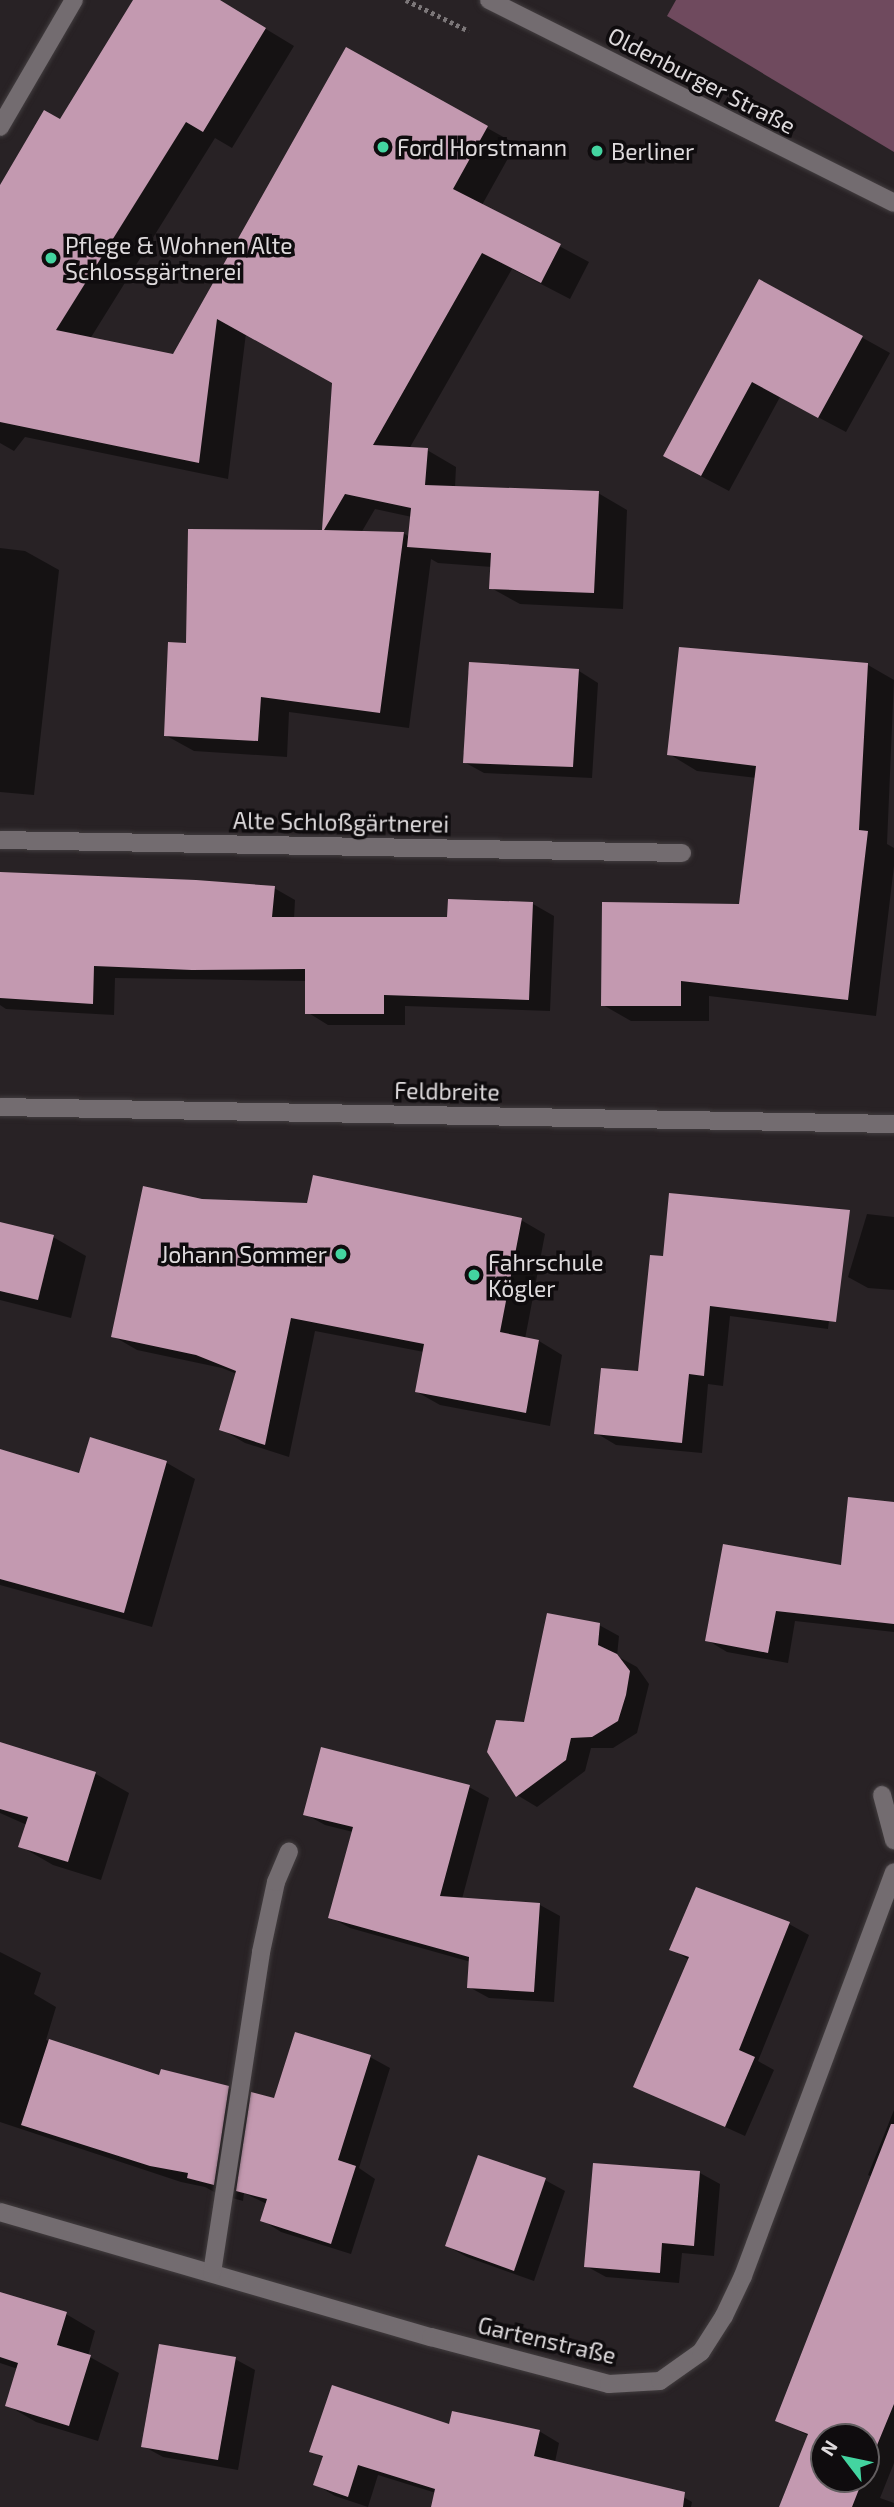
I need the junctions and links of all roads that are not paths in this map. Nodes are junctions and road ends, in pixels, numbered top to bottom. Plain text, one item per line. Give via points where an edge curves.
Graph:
1 (74, 0) edge
2 (489, 0) edge
3 (0, 127) edge
4 (894, 203) edge
5 (0, 840) edge
6 (682, 853) dead end
7 (0, 1107) edge
8 (894, 1124) edge
9 (882, 1795) dead end
10 (894, 1840) edge
11 (289, 1852) dead end
12 (894, 1872) edge
13 (0, 2212) edge
14 (212, 2273) junction

1 - 3 street
2 - 4 street, Oldenburger Straße
5 - 6 street, Alte Schloßgärtnerei
7 - 8 street, Feldbreite
9 - 10 street
11 - 14 street via 276,1882 261,1952
12 - 14 street, Gartenstraße via 733,2296 701,2352 660,2381 608,2384
13 - 14 street, Gartenstraße

